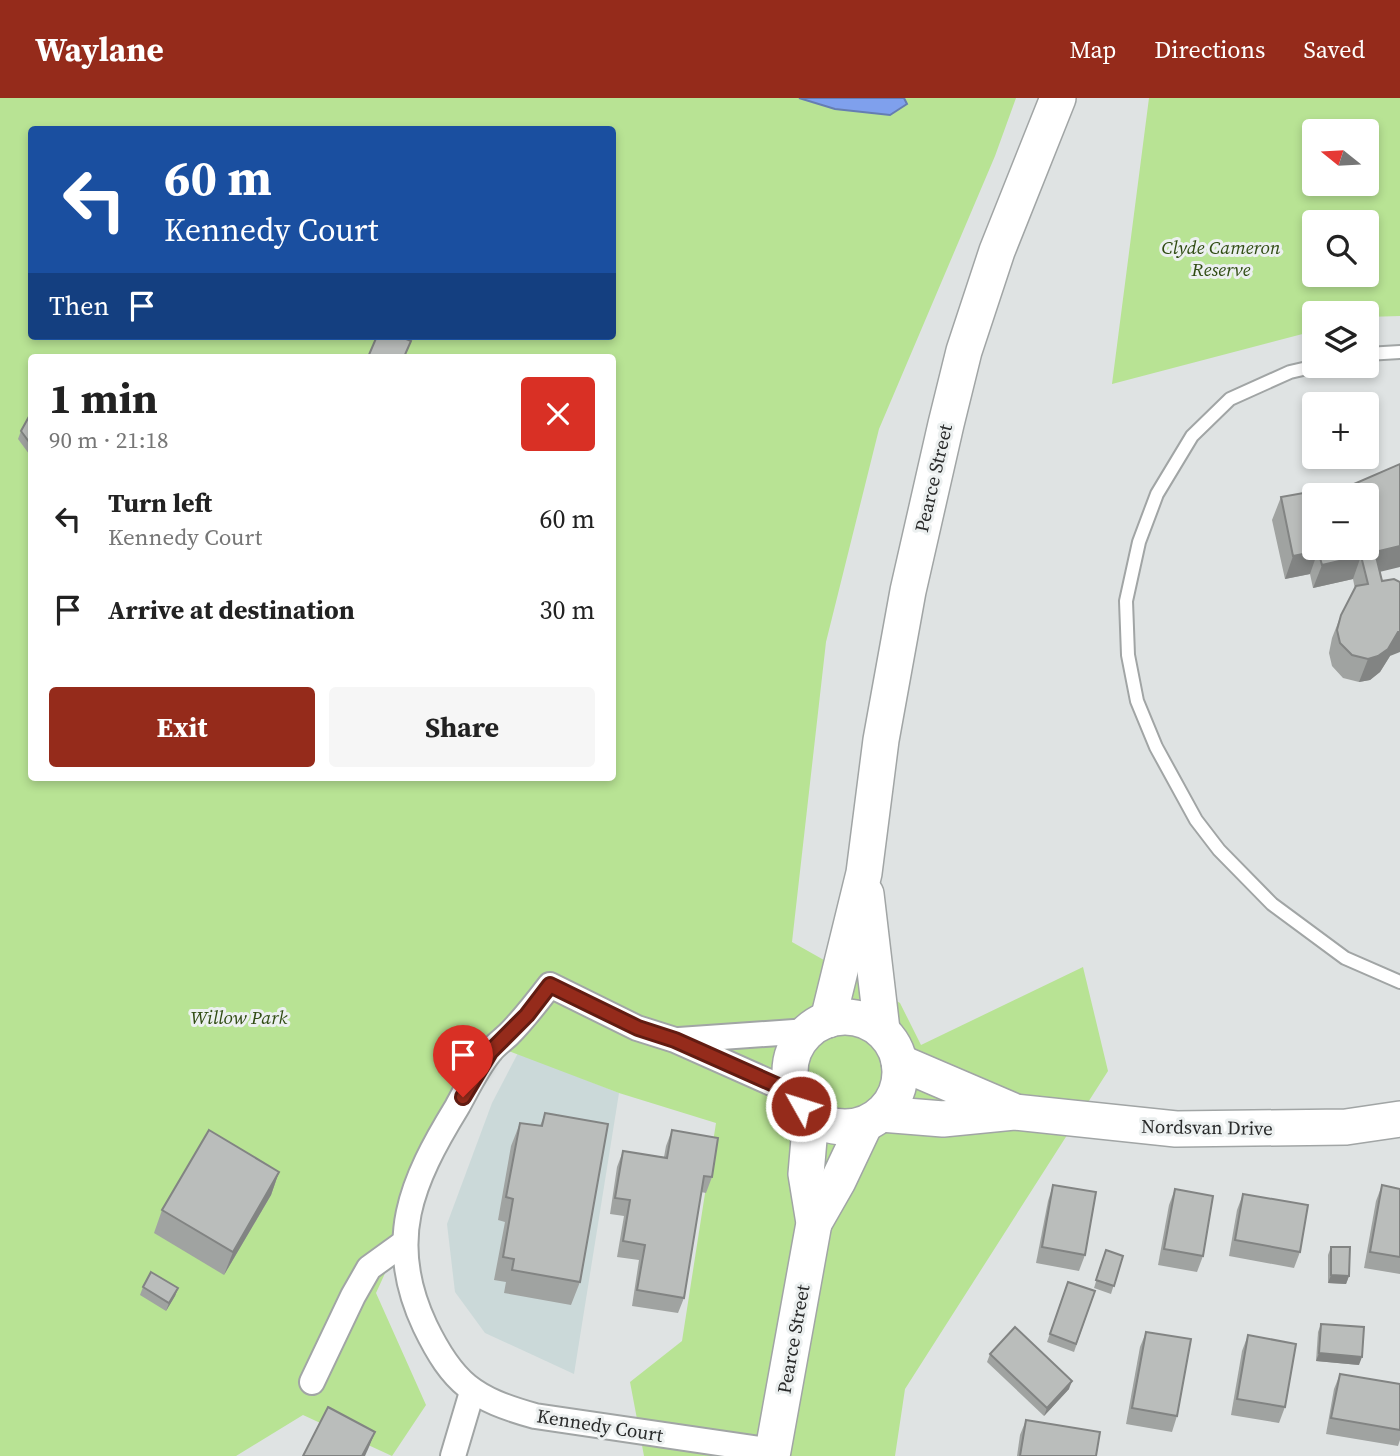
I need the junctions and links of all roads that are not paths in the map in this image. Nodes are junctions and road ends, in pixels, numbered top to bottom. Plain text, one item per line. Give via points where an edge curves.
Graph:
1 (1058, 98) edge
2 (1400, 352) edge
3 (1379, 353) edge
4 (1302, 369) edge
5 (864, 873) junction
6 (1400, 982) edge
7 (818, 1025) junction
8 (882, 1030) junction
9 (675, 1040) junction
10 (899, 1062) junction
11 (803, 1105) junction
12 (1014, 1112) junction
13 (873, 1119) junction
14 (1400, 1119) edge
15 (814, 1223) junction
16 (405, 1242) junction
17 (312, 1382) dead end
18 (472, 1392) junction
19 (772, 1453) edge
20 (453, 1456) edge

1 - 5 main road, Pearce Street via 997,251 964,351 905,605
2 - 3 lane
4 - 6 lane via 1230,399 1192,436 1157,494 1139,542 1126,601 1128,654 1137,701 1156,747 1196,820 1219,850 1272,904 1345,958
5 - 7 main road, Pearce Street
5 - 8 main road, Pearce Street
7 - 8 main road via 853,1017
7 - 9 street
7 - 11 main road via 797,1044 791,1060 790,1077
8 - 10 main road
9 - 11 street
9 - 16 street, Kennedy Court via 638,1028 550,985 490,1052 435,1142 412,1196
10 - 12 main road, Nordsvan Drive
10 - 13 main road via 898,1088
11 - 13 main road via 828,1125 846,1128
11 - 15 main road, Pearce Street
12 - 13 main road, Nordsvan Drive
12 - 14 main road, Nordsvan Drive via 1175,1129 1346,1127
13 - 15 main road, Pearce Street
15 - 19 main road, Pearce Street
16 - 17 street via 369,1268
16 - 18 street, Kennedy Court via 415,1305 434,1344
18 - 19 street, Kennedy Court via 504,1408 535,1416
18 - 20 street

